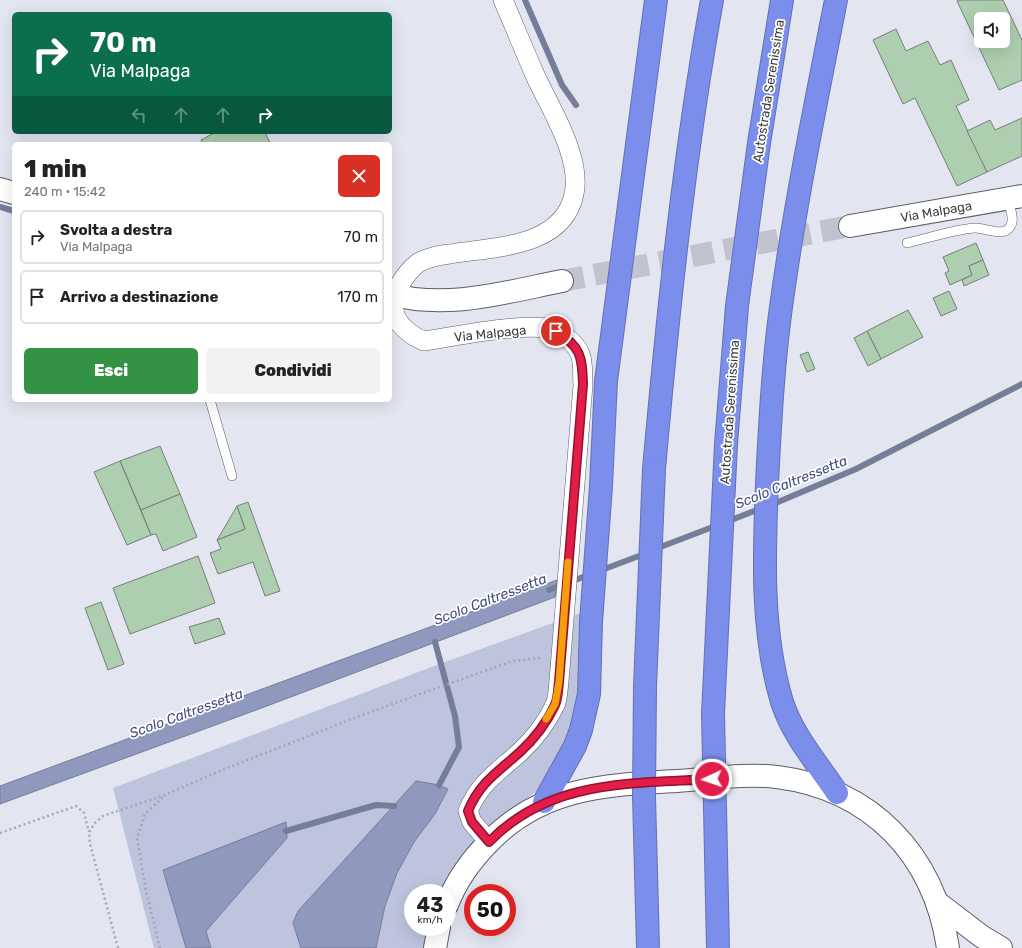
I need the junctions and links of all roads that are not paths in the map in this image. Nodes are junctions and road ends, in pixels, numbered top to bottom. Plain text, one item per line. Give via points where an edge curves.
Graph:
1 (503, 0) edge
2 (656, 0) edge
3 (712, 0) edge
4 (782, 0) edge
5 (836, 0) edge
6 (0, 189) edge
7 (12, 192) edge
8 (1014, 197) edge
9 (850, 226) tunnel mouth
10 (907, 243) dead end
11 (562, 281) tunnel mouth
12 (393, 295) edge
13 (211, 402) edge
14 (232, 476) dead end
15 (837, 793) junction
16 (544, 802) junction
17 (489, 842) junction
18 (456, 887) edge
19 (938, 903) junction
20 (437, 936) edge
21 (434, 948) edge
22 (648, 948) edge
23 (718, 948) edge
24 (948, 948) edge
25 (1001, 948) edge

1 - 12 street, Via Malpaga via 574,164 574,194 568,210 544,233 524,243 436,256 418,264
2 - 16 highway via 606,381 589,694 575,746
3 - 22 highway, bridge via 668,307 654,468 645,687 644,796
4 - 23 highway, Autostrada Serenissima, bridge via 737,306 726,444 714,714
5 - 15 highway via 781,308 764,546 768,621 776,678 783,705 802,742
6 - 7 main road
8 - 9 main road, Via Malpaga
8 - 10 lane via 1012,225 1007,230 999,232 974,228
11 - 12 main road via 454,300 434,301
12 - 17 street, Via Malpaga via 393,311 399,322 417,338 424,340 506,330 548,328 576,347 582,363 583,384 559,682 555,704 521,751 475,795 468,811 472,822
13 - 14 lane
15 - 16 main road via 796,780 754,777 598,787
15 - 19 main road via 880,820 899,838 921,869
16 - 17 main road via 520,815
17 - 18 main road via 463,873
19 - 24 main road
19 - 25 main road
20 - 21 main road

